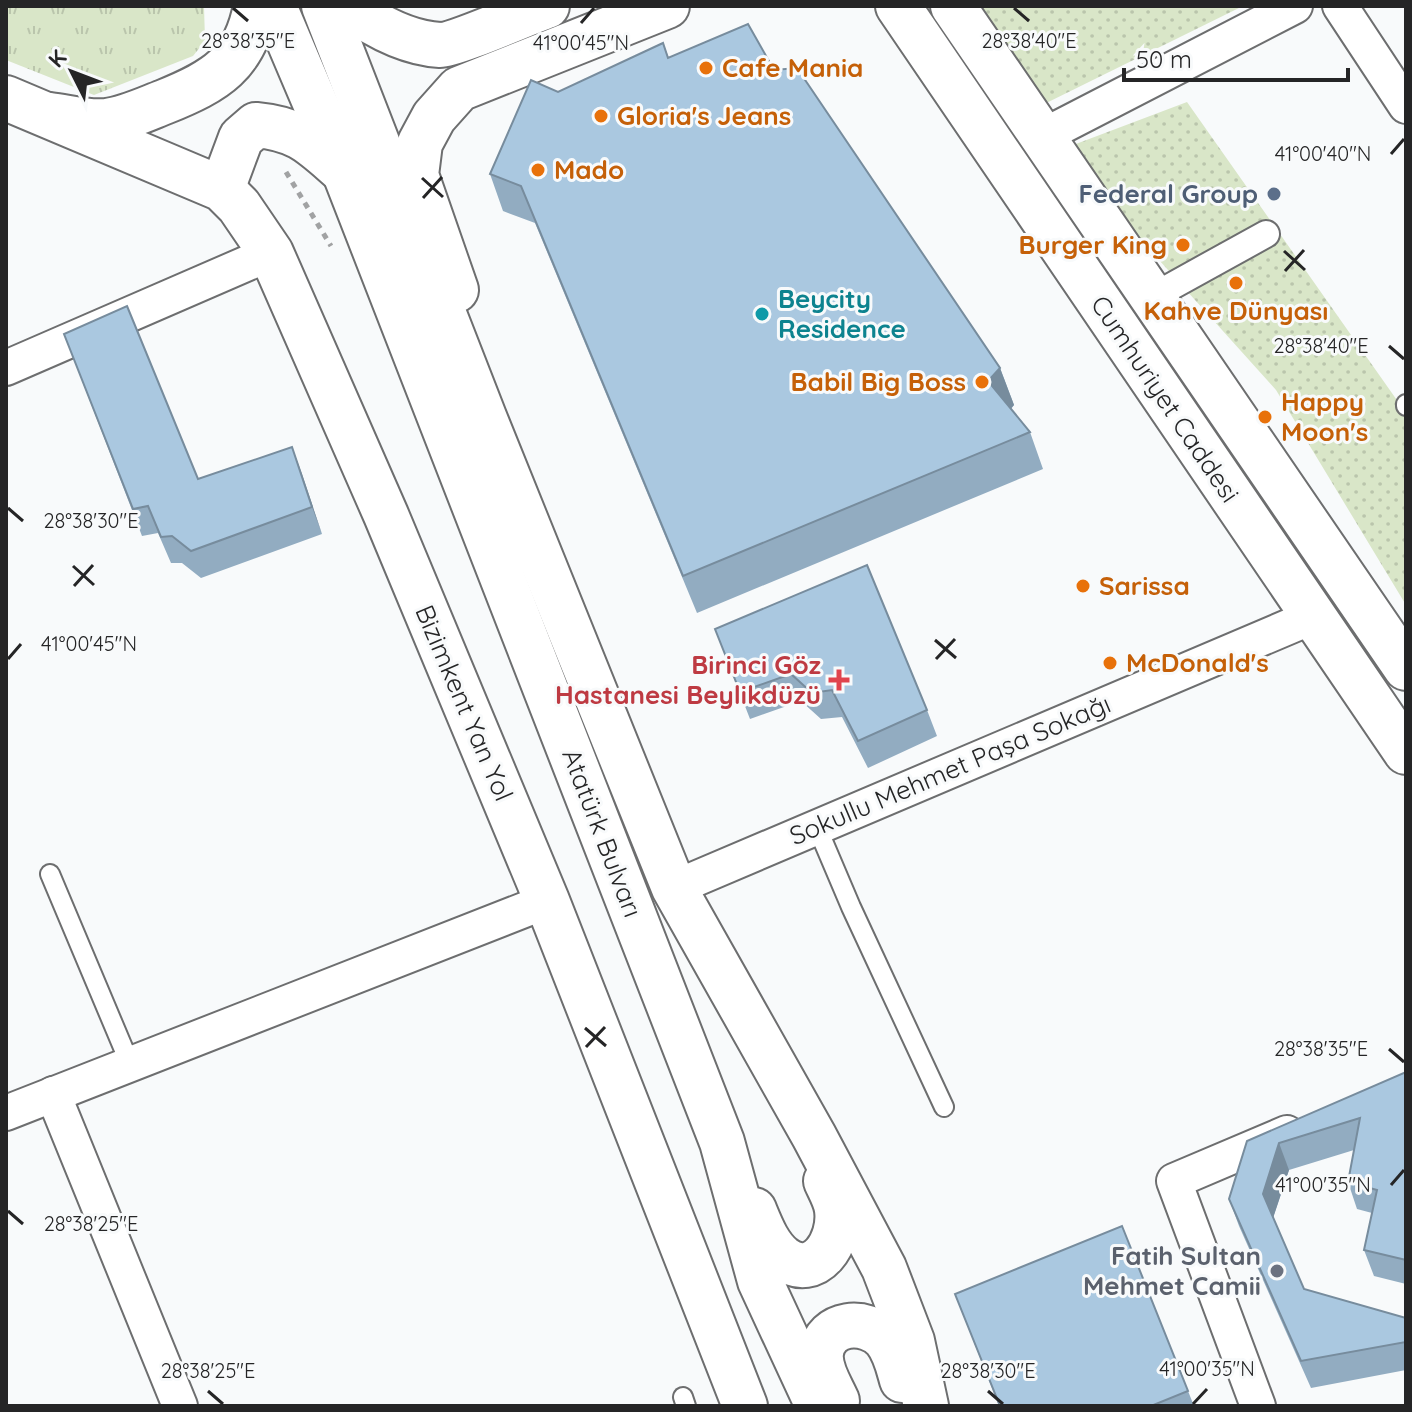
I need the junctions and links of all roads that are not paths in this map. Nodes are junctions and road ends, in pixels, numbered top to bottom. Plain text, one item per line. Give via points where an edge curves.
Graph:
1 (256, 6) edge
2 (274, 6) edge
3 (324, 6) edge
4 (348, 6) edge
5 (547, 6) edge
6 (667, 6) edge
7 (898, 6) edge
8 (953, 6) edge
9 (1295, 6) edge
10 (1340, 6) edge
11 (6, 98) edge
12 (1406, 106) edge
13 (50, 115) junction
14 (1043, 136) junction
15 (1000, 159) junction
16 (344, 171) junction
17 (222, 189) junction
18 (1266, 234) dead end
19 (271, 253) junction
20 (1154, 296) junction
21 (6, 368) edge
22 (484, 417) junction
23 (1358, 598) junction
24 (1314, 616) junction
25 (1406, 668) edge
26 (1406, 752) edge
27 (817, 827) junction
28 (50, 874) dead end
29 (674, 888) junction
30 (547, 901) junction
31 (130, 1064) junction
32 (53, 1094) junction
33 (944, 1107) dead end
34 (6, 1113) edge
35 (1319, 1120) edge
36 (814, 1136) junction
37 (722, 1142) junction
38 (180, 1406) edge
39 (745, 1406) edge
40 (818, 1406) edge
41 (839, 1406) edge
42 (908, 1406) edge
43 (926, 1406) edge
44 (1258, 1406) edge

1 - 13 main road via 240,54 200,86 104,121
2 - 16 main road, Atatürk Bulvarı
3 - 22 main road
4 - 5 main road via 370,23 443,45
6 - 22 main road via 459,89 420,143 416,175 471,334
7 - 15 main road, Cumhuriyet Caddesi
8 - 14 main road, Cumhuriyet Caddesi
9 - 14 street
10 - 12 street
11 - 13 main road
13 - 17 main road, Bizimkent Yan Yol
14 - 15 main road
14 - 20 main road, Cumhuriyet Caddesi
15 - 24 main road, Cumhuriyet Caddesi
16 - 17 main road via 301,136 256,125 241,138
16 - 37 main road, Atatürk Bulvarı
17 - 19 main road, Bizimkent Yan Yol
18 - 20 street
19 - 21 street
19 - 30 main road, Bizimkent Yan Yol
20 - 23 main road, Cumhuriyet Caddesi
22 - 29 main road, Atatürk Bulvarı
23 - 24 main road
23 - 25 main road, Cumhuriyet Caddesi
24 - 26 main road, Cumhuriyet Caddesi
24 - 27 street, Sokullu Mehmet Paşa Sokağı
27 - 29 street, Sokullu Mehmet Paşa Sokağı
27 - 33 lane
28 - 31 lane
29 - 36 main road, Atatürk Bulvarı
30 - 31 street
30 - 39 main road, Bizimkent Yan Yol
31 - 32 street
32 - 34 street
32 - 38 street
35 - 44 street via 1174,1181
36 - 37 main road via 837,1223 826,1254 813,1264 798,1266 771,1246
36 - 43 main road, Atatürk Bulvarı via 884,1268 912,1341
37 - 40 main road, Atatürk Bulvarı via 760,1281
41 - 42 main road via 821,1354 833,1333 859,1324 872,1329 895,1356

